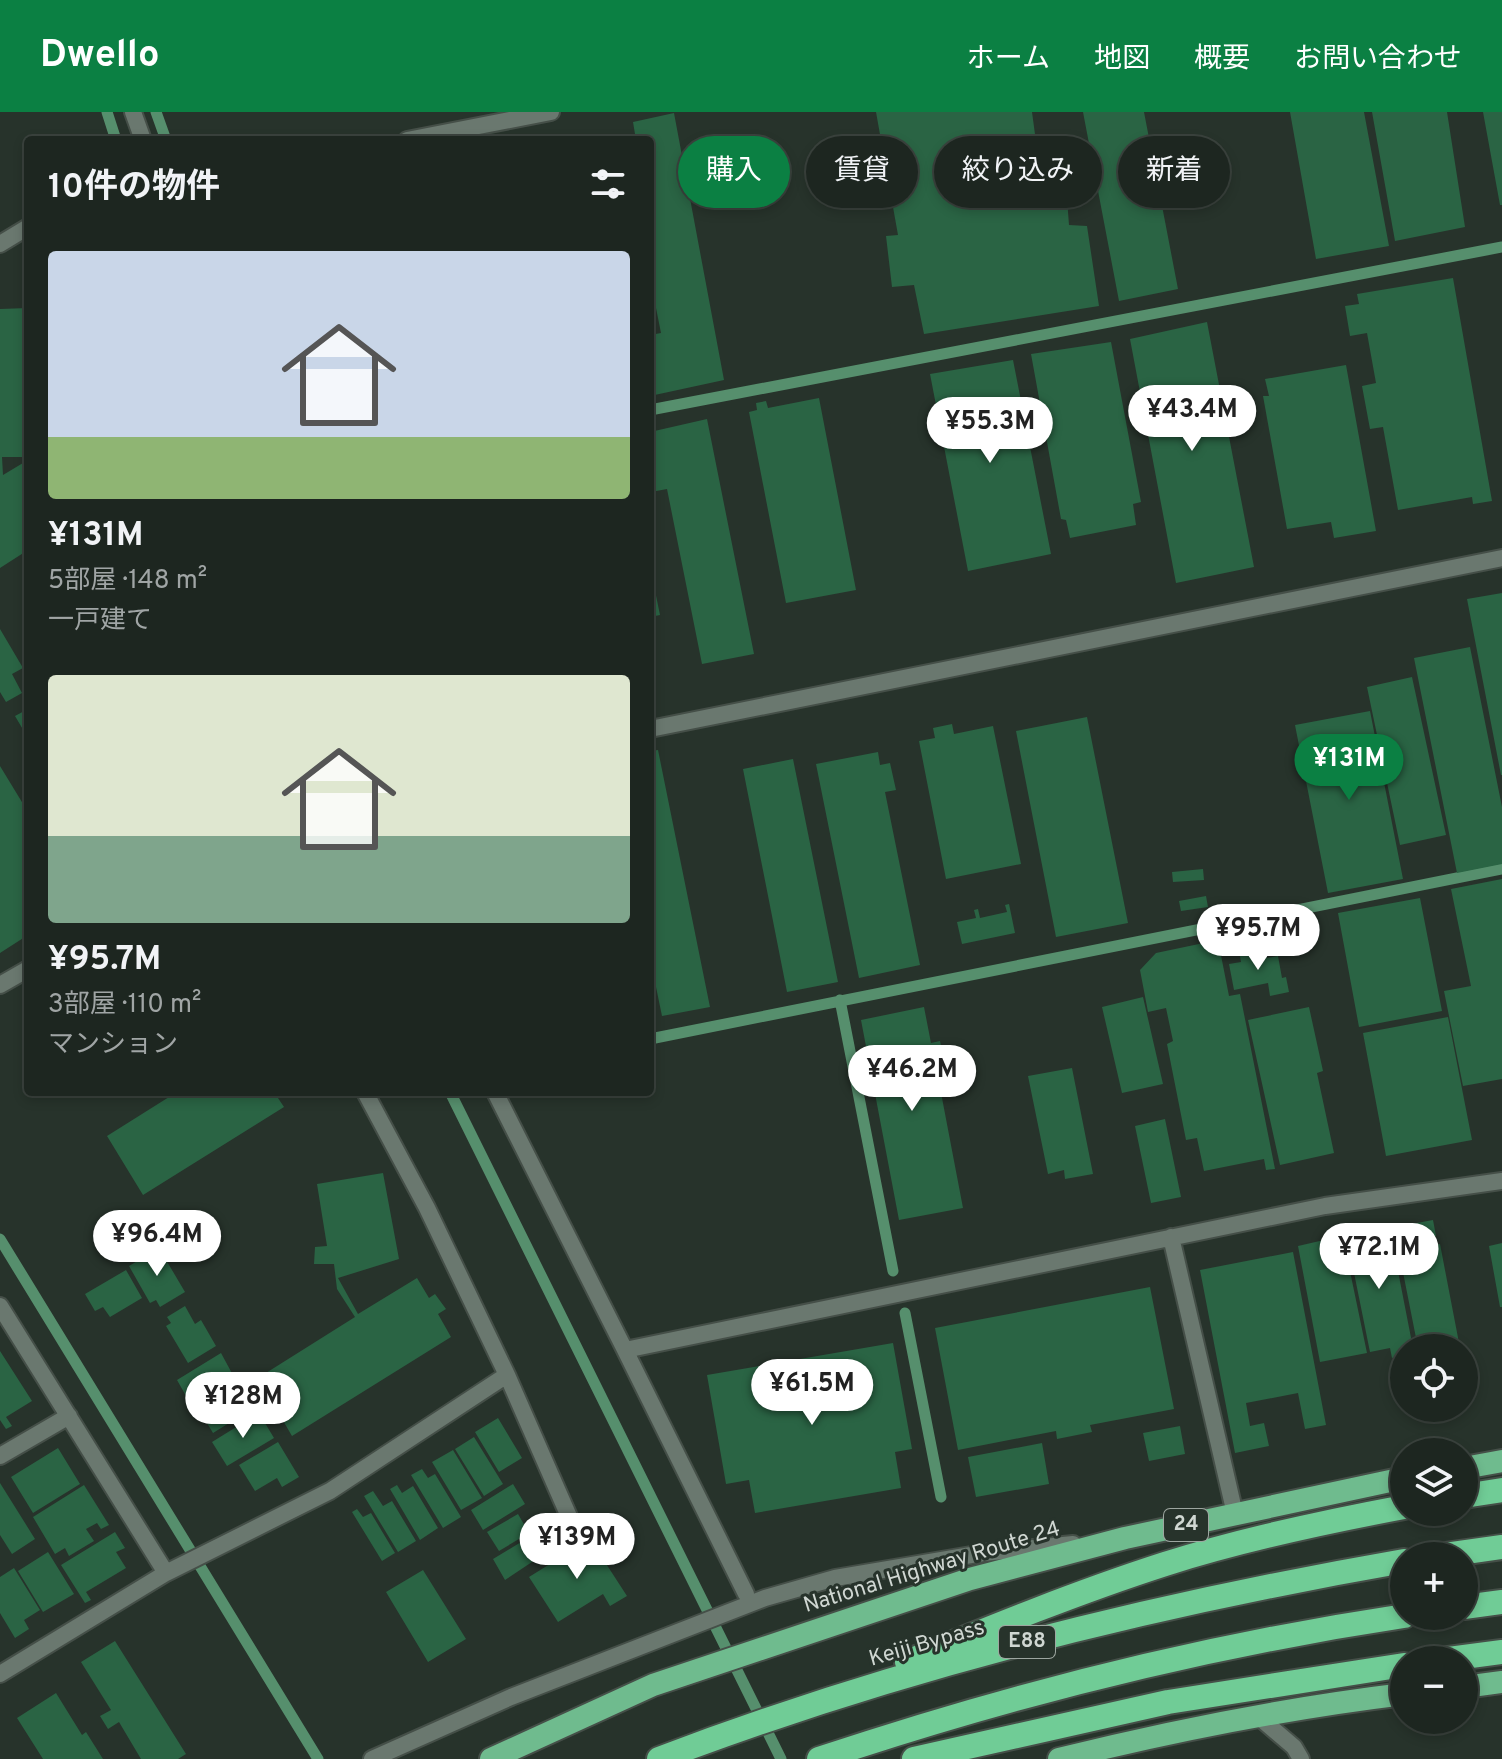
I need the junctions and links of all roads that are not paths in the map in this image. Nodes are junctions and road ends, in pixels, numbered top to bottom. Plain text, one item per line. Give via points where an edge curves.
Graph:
1 (133, 112) edge
2 (551, 112) edge
3 (142, 136) edge
4 (428, 136) edge
5 (24, 229) edge
6 (0, 244) edge
7 (1502, 558) edge
8 (654, 728) edge
9 (24, 971) edge
10 (0, 985) edge
11 (367, 1096) edge
12 (497, 1096) edge
13 (1502, 1181) edge
14 (1171, 1237) junction
15 (0, 1306) edge
16 (625, 1350) junction
17 (507, 1375) junction
18 (69, 1416) junction
19 (0, 1456) edge
20 (1502, 1461) edge
21 (1478, 1465) edge
22 (1390, 1481) edge
23 (1502, 1490) edge
24 (1478, 1494) edge
25 (1390, 1510) edge
26 (1235, 1514) junction
27 (574, 1528) dead end
28 (1125, 1538) junction
29 (1502, 1547) edge
30 (1478, 1550) edge
31 (1390, 1563) edge
32 (168, 1572) junction
33 (746, 1594) dead end
34 (1502, 1602) edge
35 (1478, 1605) edge
36 (1390, 1618) edge
37 (1502, 1652) edge
38 (1478, 1655) edge
39 (1390, 1667) edge
40 (0, 1674) edge
41 (1502, 1682) edge
42 (1478, 1685) edge
43 (1390, 1696) edge
44 (787, 1713) junction
45 (1260, 1718) junction
46 (1143, 1739) junction
47 (372, 1759) edge
48 (491, 1759) edge
49 (659, 1759) edge
50 (819, 1759) edge
51 (914, 1759) edge
52 (1059, 1759) edge
53 (1104, 1759) edge
54 (1301, 1759) edge

1 - 3 street
2 - 4 street
5 - 6 street
7 - 8 street
9 - 10 street
11 - 17 street
12 - 16 street
13 - 14 street via 1325,1206
14 - 16 street
14 - 26 street
15 - 18 street
16 - 33 street
17 - 27 street
17 - 32 street via 330,1491
18 - 19 street
18 - 32 street
20 - 21 highway
22 - 26 highway, National Highway Route 24 / 24
23 - 24 highway
25 - 44 highway via 1167,1564 938,1649
26 - 28 highway, National Highway Route 24 / 24
28 - 47 street via 983,1553 835,1578 689,1626
28 - 48 highway, National Highway Route 24 / 24 via 970,1579 653,1685
29 - 30 highway
31 - 44 highway, Keiji Bypass / E88 via 1062,1632
32 - 40 street
34 - 35 highway
36 - 50 highway, E88 via 1108,1674
37 - 38 highway
39 - 51 highway via 1168,1702
41 - 42 highway
43 - 45 highway
44 - 49 highway, Keiji Bypass / E88
45 - 46 highway
45 - 54 street
46 - 52 highway
46 - 53 street

